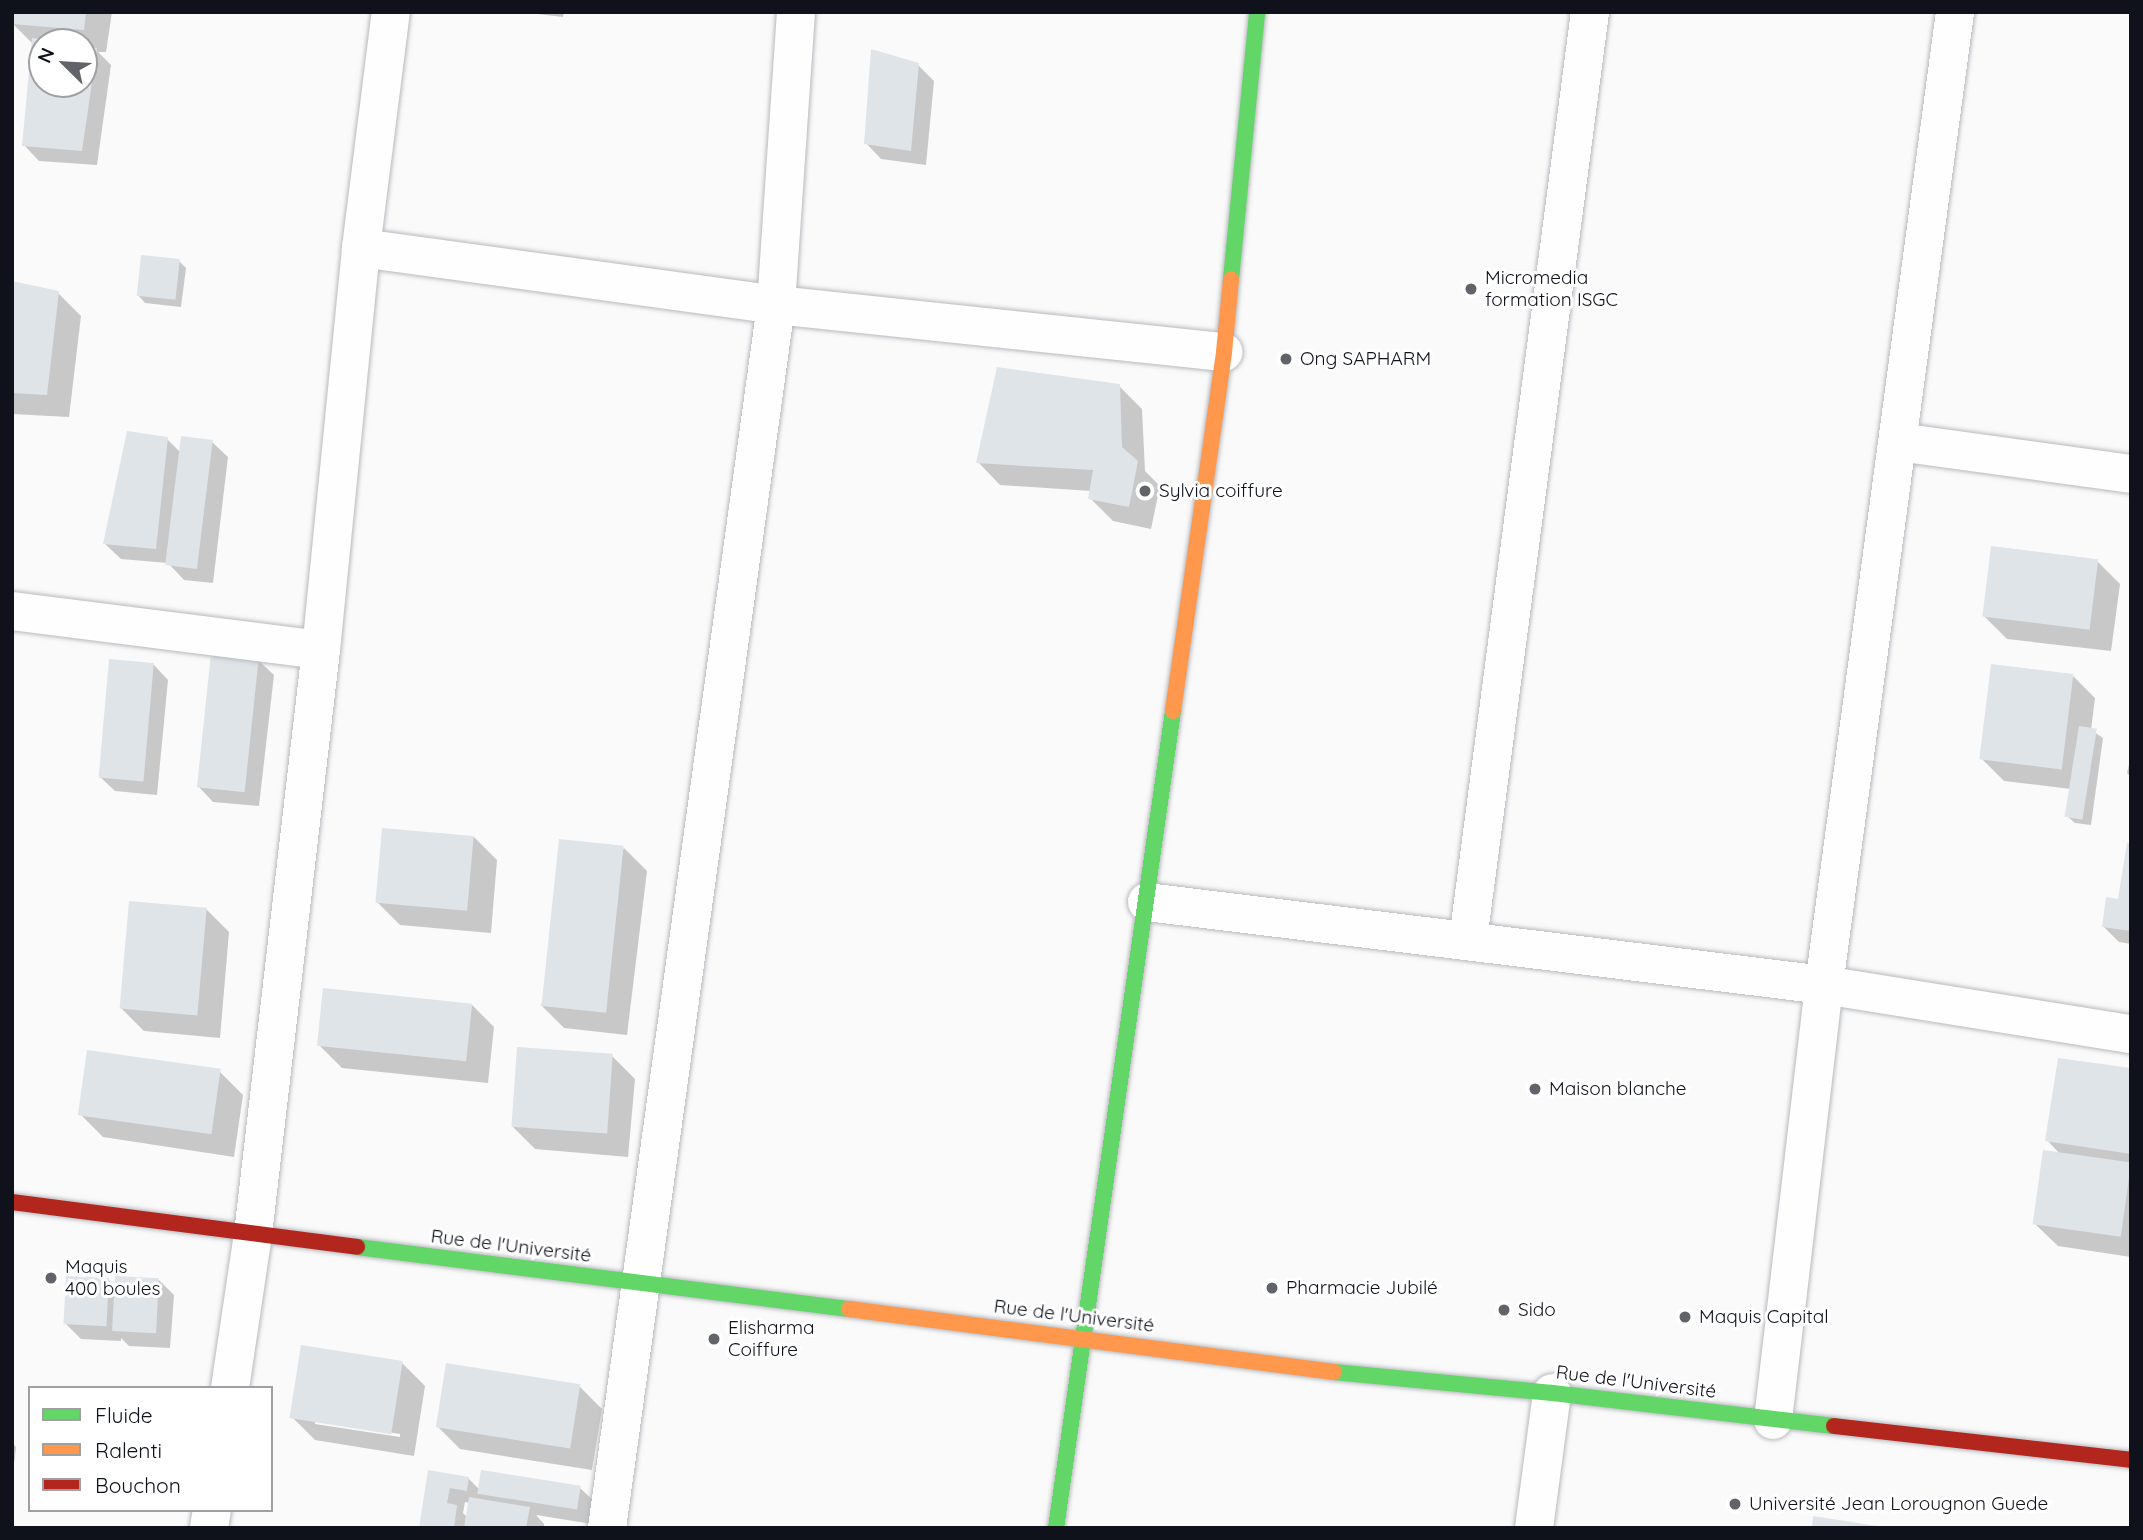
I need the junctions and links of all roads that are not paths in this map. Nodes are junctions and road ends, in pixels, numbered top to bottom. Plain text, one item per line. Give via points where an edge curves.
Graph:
1 (391, 12) edge
2 (796, 12) edge
3 (1257, 12) edge
4 (1590, 12) edge
5 (1955, 12) edge
6 (361, 248) junction
7 (776, 305) junction
8 (1224, 352) junction
9 (1898, 442) junction
10 (2131, 474) edge
11 (12, 611) edge
12 (321, 650) junction
13 (1147, 902) junction
14 (1468, 940) junction
15 (1824, 985) junction
16 (2131, 1034) edge
17 (12, 1202) edge
18 (253, 1234) junction
19 (642, 1284) junction
20 (1081, 1337) junction
21 (230, 1386) edge
22 (1552, 1393) junction
23 (1773, 1420) junction
24 (2131, 1460) edge
25 (607, 1528) edge
26 (1056, 1528) edge
27 (1534, 1528) edge

1 - 6 street
2 - 7 street
3 - 8 street
4 - 14 street
5 - 9 street
6 - 7 street
6 - 12 street
7 - 8 street
7 - 19 street
8 - 13 street
9 - 10 street
9 - 15 street
11 - 12 street
12 - 18 street
13 - 14 street
13 - 20 street
14 - 15 street
15 - 16 street
15 - 23 street
17 - 18 street, Rue de l'Université
18 - 19 street, Rue de l'Université
18 - 21 street
19 - 20 street, Rue de l'Université
19 - 25 street
20 - 22 street, Rue de l'Université via 1318,1371
20 - 26 street
22 - 23 street, Rue de l'Université
22 - 27 street
23 - 24 street, Rue de l'Université

